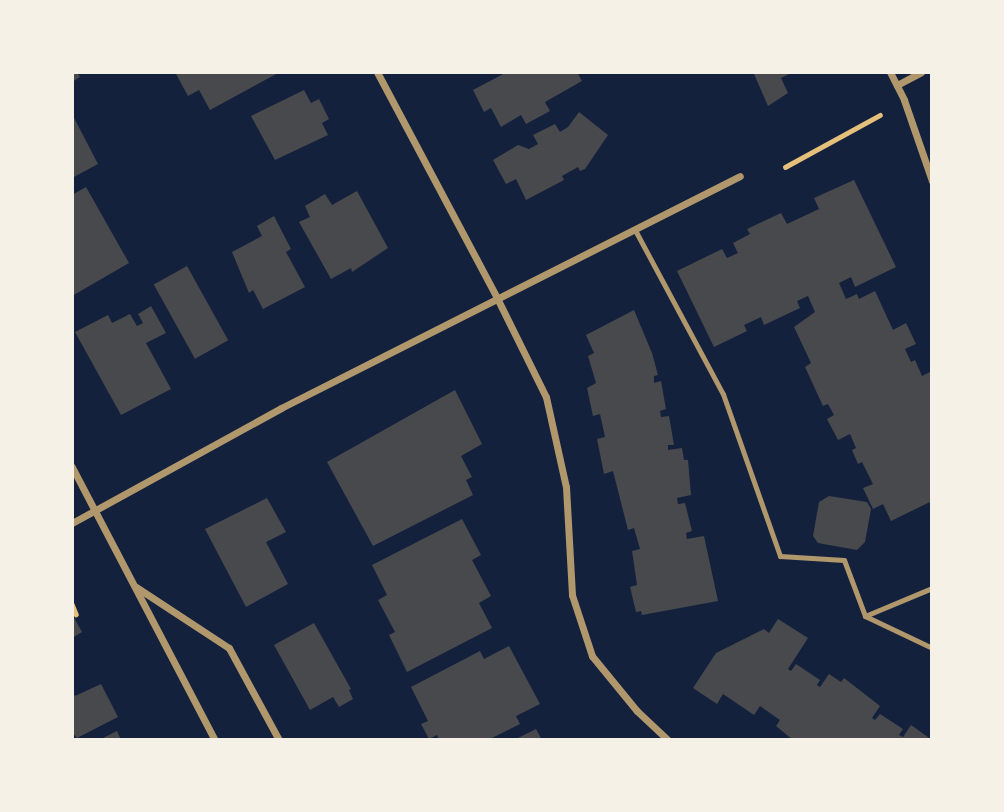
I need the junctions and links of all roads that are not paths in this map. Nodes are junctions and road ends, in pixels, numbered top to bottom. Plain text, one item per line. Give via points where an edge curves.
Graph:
1 (377, 72) edge
2 (890, 72) edge
3 (921, 72) edge
4 (897, 85) junction
5 (740, 176) dead end
6 (932, 181) edge
7 (635, 230) junction
8 (498, 300) junction
9 (72, 467) edge
10 (94, 510) junction
11 (72, 523) edge
12 (133, 586) junction
13 (932, 588) edge
14 (865, 616) junction
15 (932, 648) edge
16 (215, 740) edge
17 (279, 740) edge
18 (668, 740) edge

1 - 8 street
2 - 4 street
3 - 4 street
4 - 6 street
5 - 7 street
7 - 8 street
7 - 14 lane via 723,394 780,556 844,560
8 - 10 street via 281,408
8 - 18 street via 546,397 566,487 572,594 592,656 637,711
9 - 10 street
10 - 11 street
10 - 12 street
12 - 16 street
12 - 17 street via 229,648
13 - 14 lane
14 - 15 lane

